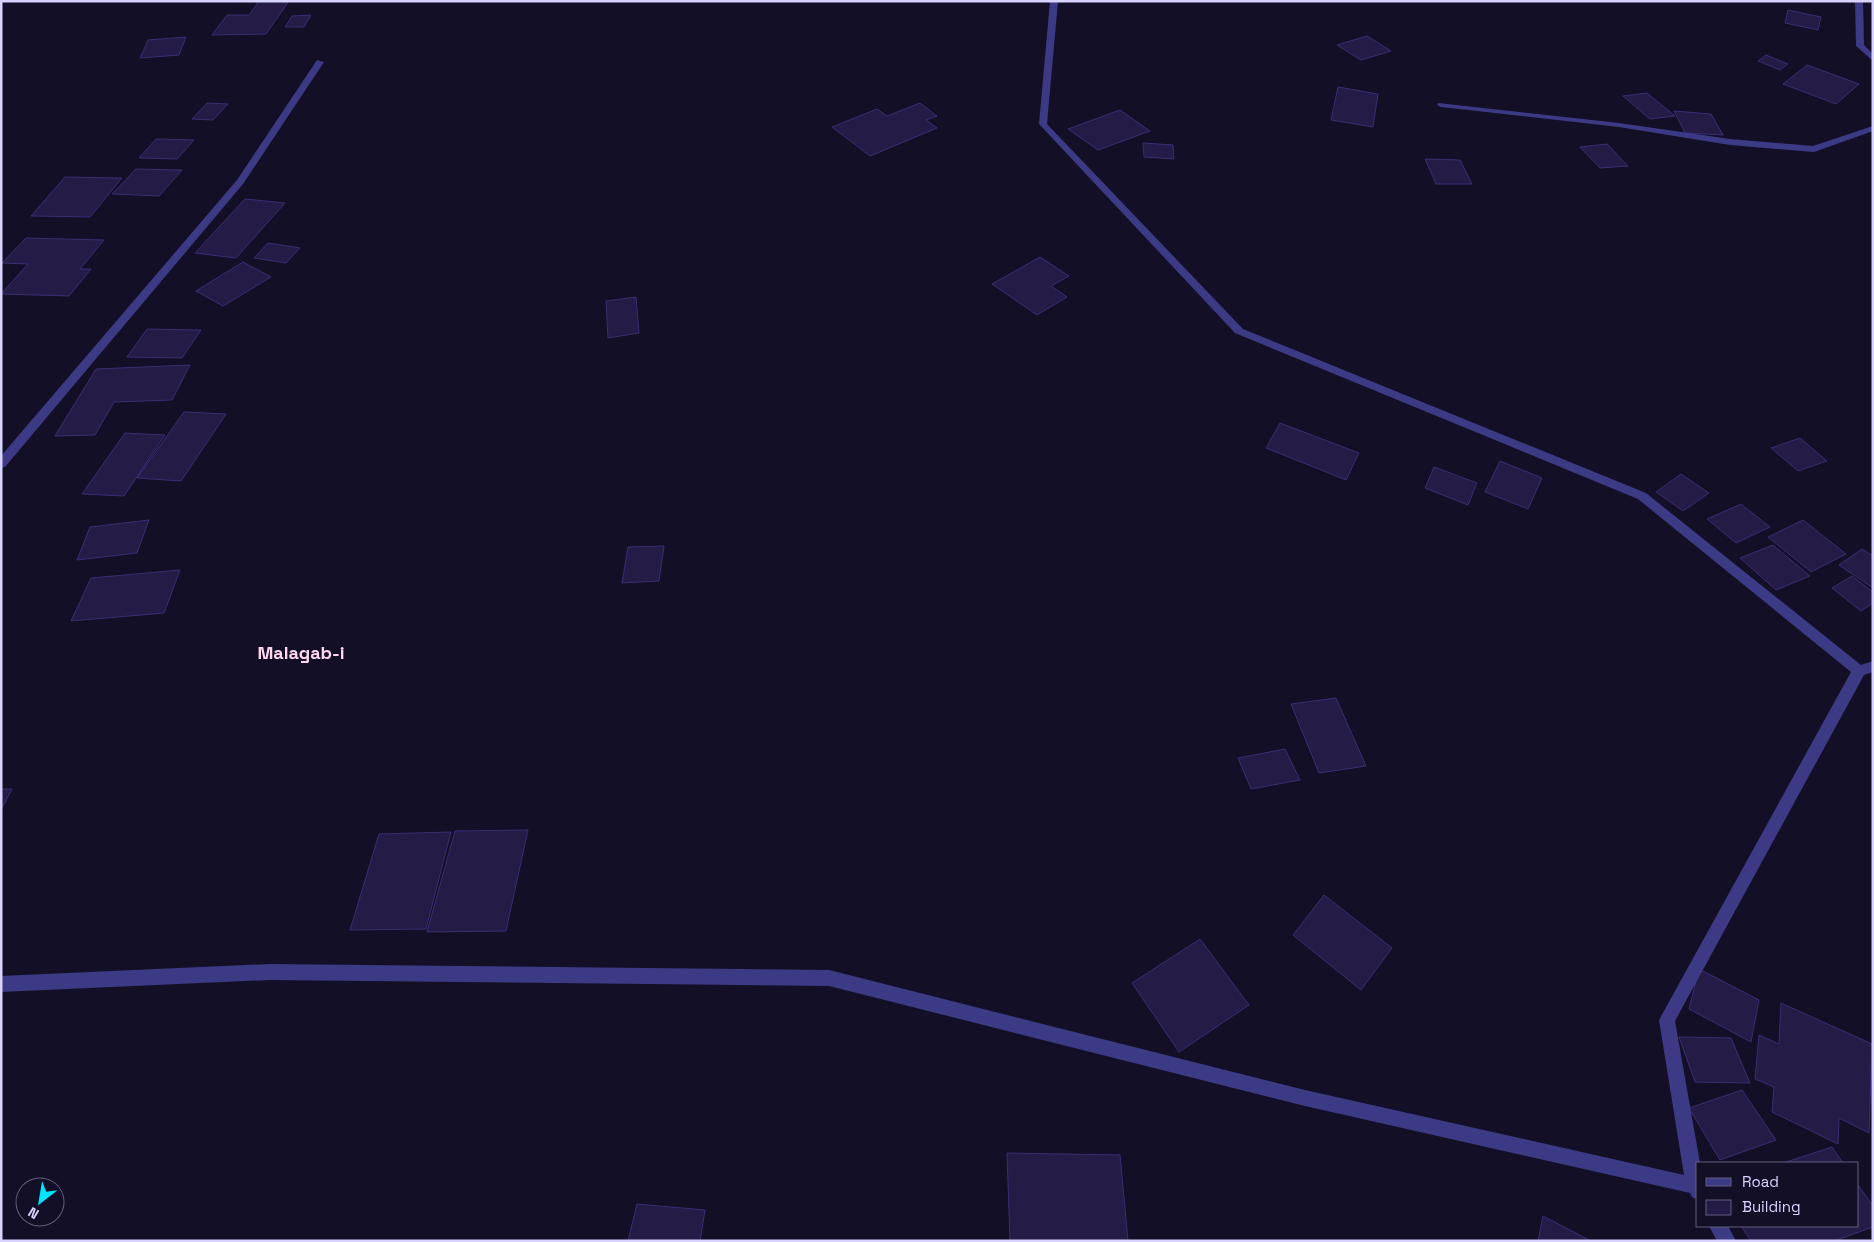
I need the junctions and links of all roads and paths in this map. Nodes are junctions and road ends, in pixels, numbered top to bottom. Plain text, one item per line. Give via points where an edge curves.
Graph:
1 (1054, 1) edge
2 (1859, 1) edge
3 (1873, 59) edge
4 (320, 62) dead end
5 (1441, 105) dead end
6 (1873, 128) edge
7 (1, 464) edge
8 (1866, 668) edge
9 (1, 984) edge
10 (1696, 1188) edge
11 (1719, 1227) edge
12 (1727, 1241) edge

1 - 8 street via 1043,124 1239,331 1642,496
2 - 3 street via 1860,46
4 - 7 street via 240,182
5 - 6 street via 1619,125 1730,142 1814,149
8 - 10 street via 1668,1020
9 - 10 street via 270,972 829,978 1305,1098
11 - 12 street

